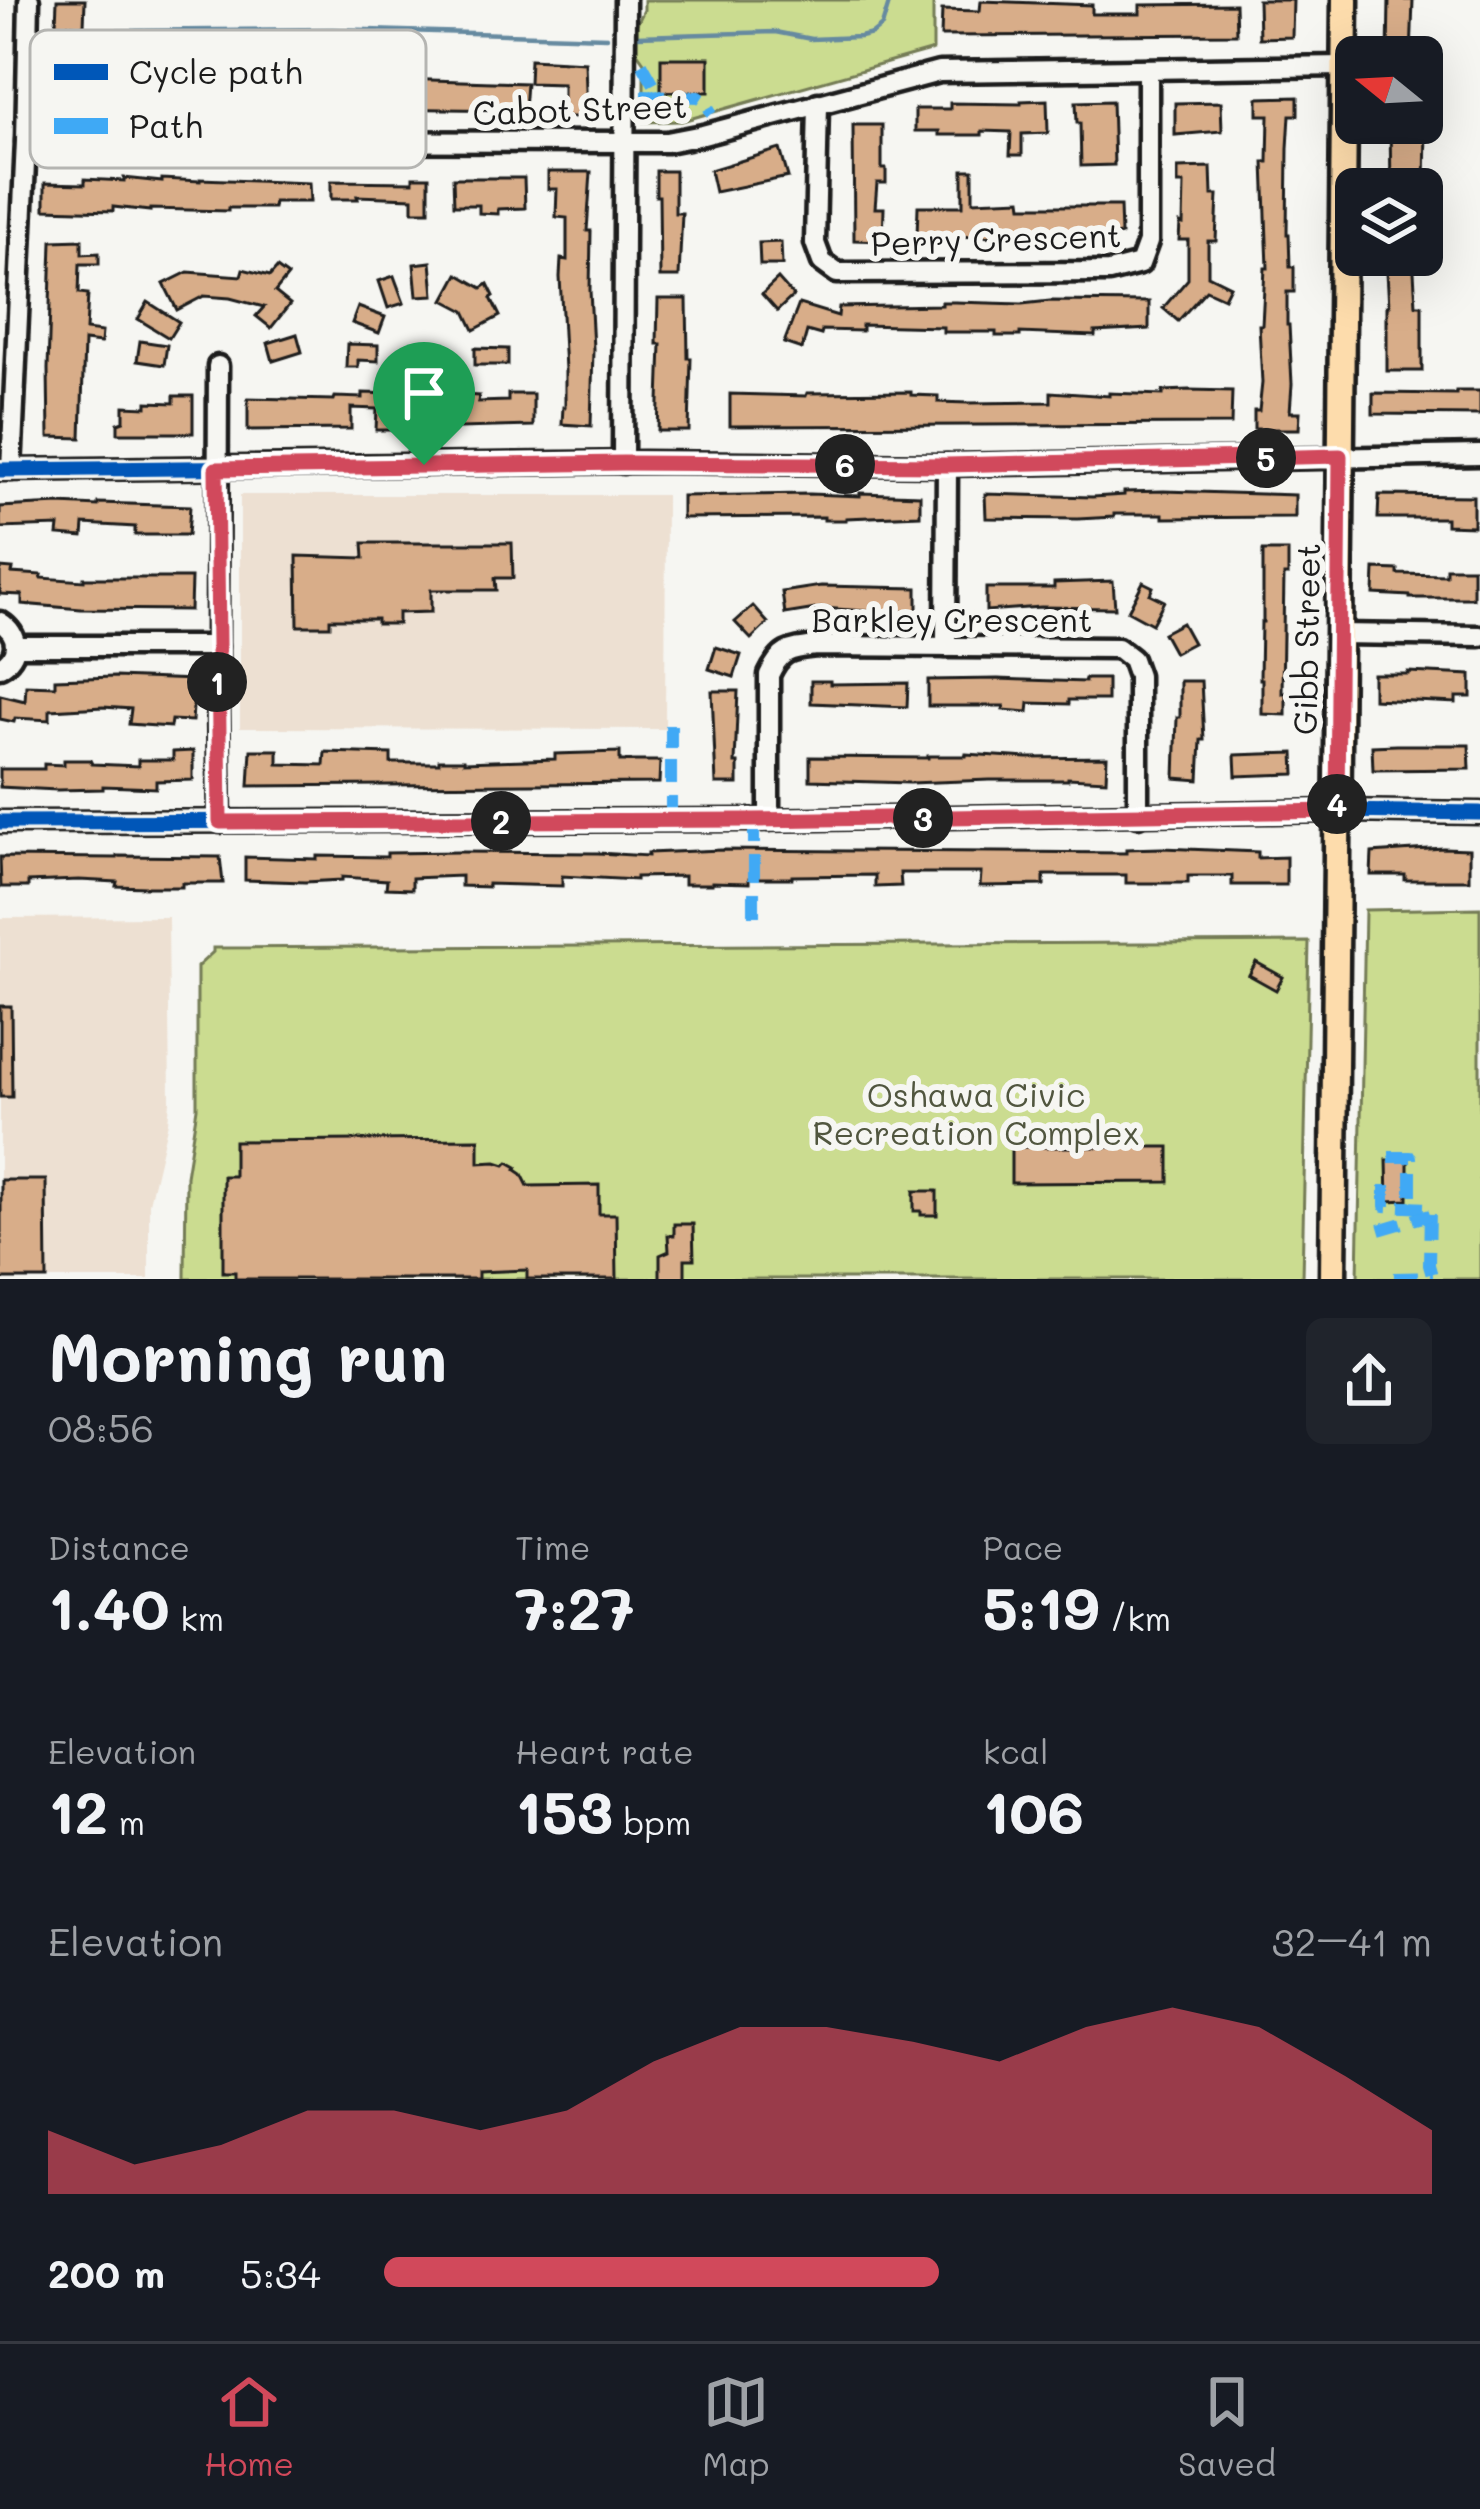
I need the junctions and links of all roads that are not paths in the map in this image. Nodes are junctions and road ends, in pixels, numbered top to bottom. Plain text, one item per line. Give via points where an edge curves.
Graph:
1 (29, 0) edge
2 (625, 0) edge
3 (1345, 0) edge
4 (1344, 36) edge
5 (1335, 67) edge
6 (1148, 70) junction
7 (818, 103) junction
8 (26, 141) junction
9 (30, 141) edge
10 (426, 142) edge
11 (626, 143) junction
12 (1343, 144) edge
13 (426, 363) dead end
14 (218, 366) dead end
15 (1480, 455) edge
16 (1340, 456) junction
17 (623, 463) junction
18 (424, 465) junction
19 (947, 465) junction
20 (216, 469) junction
21 (6, 470) edge
22 (0, 622) edge
23 (1338, 634) junction
24 (1480, 636) edge
25 (16, 646) junction
26 (217, 646) junction
27 (946, 647) junction
28 (0, 667) edge
29 (1337, 811) junction
30 (1480, 813) edge
31 (1138, 815) junction
32 (769, 820) junction
33 (0, 822) edge
34 (220, 822) junction
35 (1333, 1279) edge

1 - 8 street
2 - 11 street
3 - 4 main road, Gibb Street
5 - 6 street, Cabot Street
6 - 7 street, Cabot Street via 938,72
6 - 7 street, Perry Crescent via 1148,242 1140,264 1109,272 837,273 815,243
7 - 11 street, Cabot Street via 703,135
8 - 9 street, Cabot Street
8 - 21 street
10 - 11 street, Cabot Street
11 - 17 street
12 - 16 main road, Gibb Street
13 - 18 street
14 - 20 street
15 - 16 street
16 - 19 street
16 - 23 main road, Gibb Street
17 - 18 street
17 - 19 street
18 - 20 street
19 - 27 street
20 - 21 street
20 - 26 street
22 - 25 street
23 - 24 street
23 - 29 main road, Gibb Street
25 - 26 street
25 - 28 street
26 - 34 street
27 - 31 street, Barkley Crescent via 1118,648 1132,659
27 - 32 street, Barkley Crescent via 817,646 777,659 769,675
29 - 30 street
29 - 31 street
29 - 35 main road, Gibb Street
31 - 32 street
32 - 34 street
33 - 34 street

